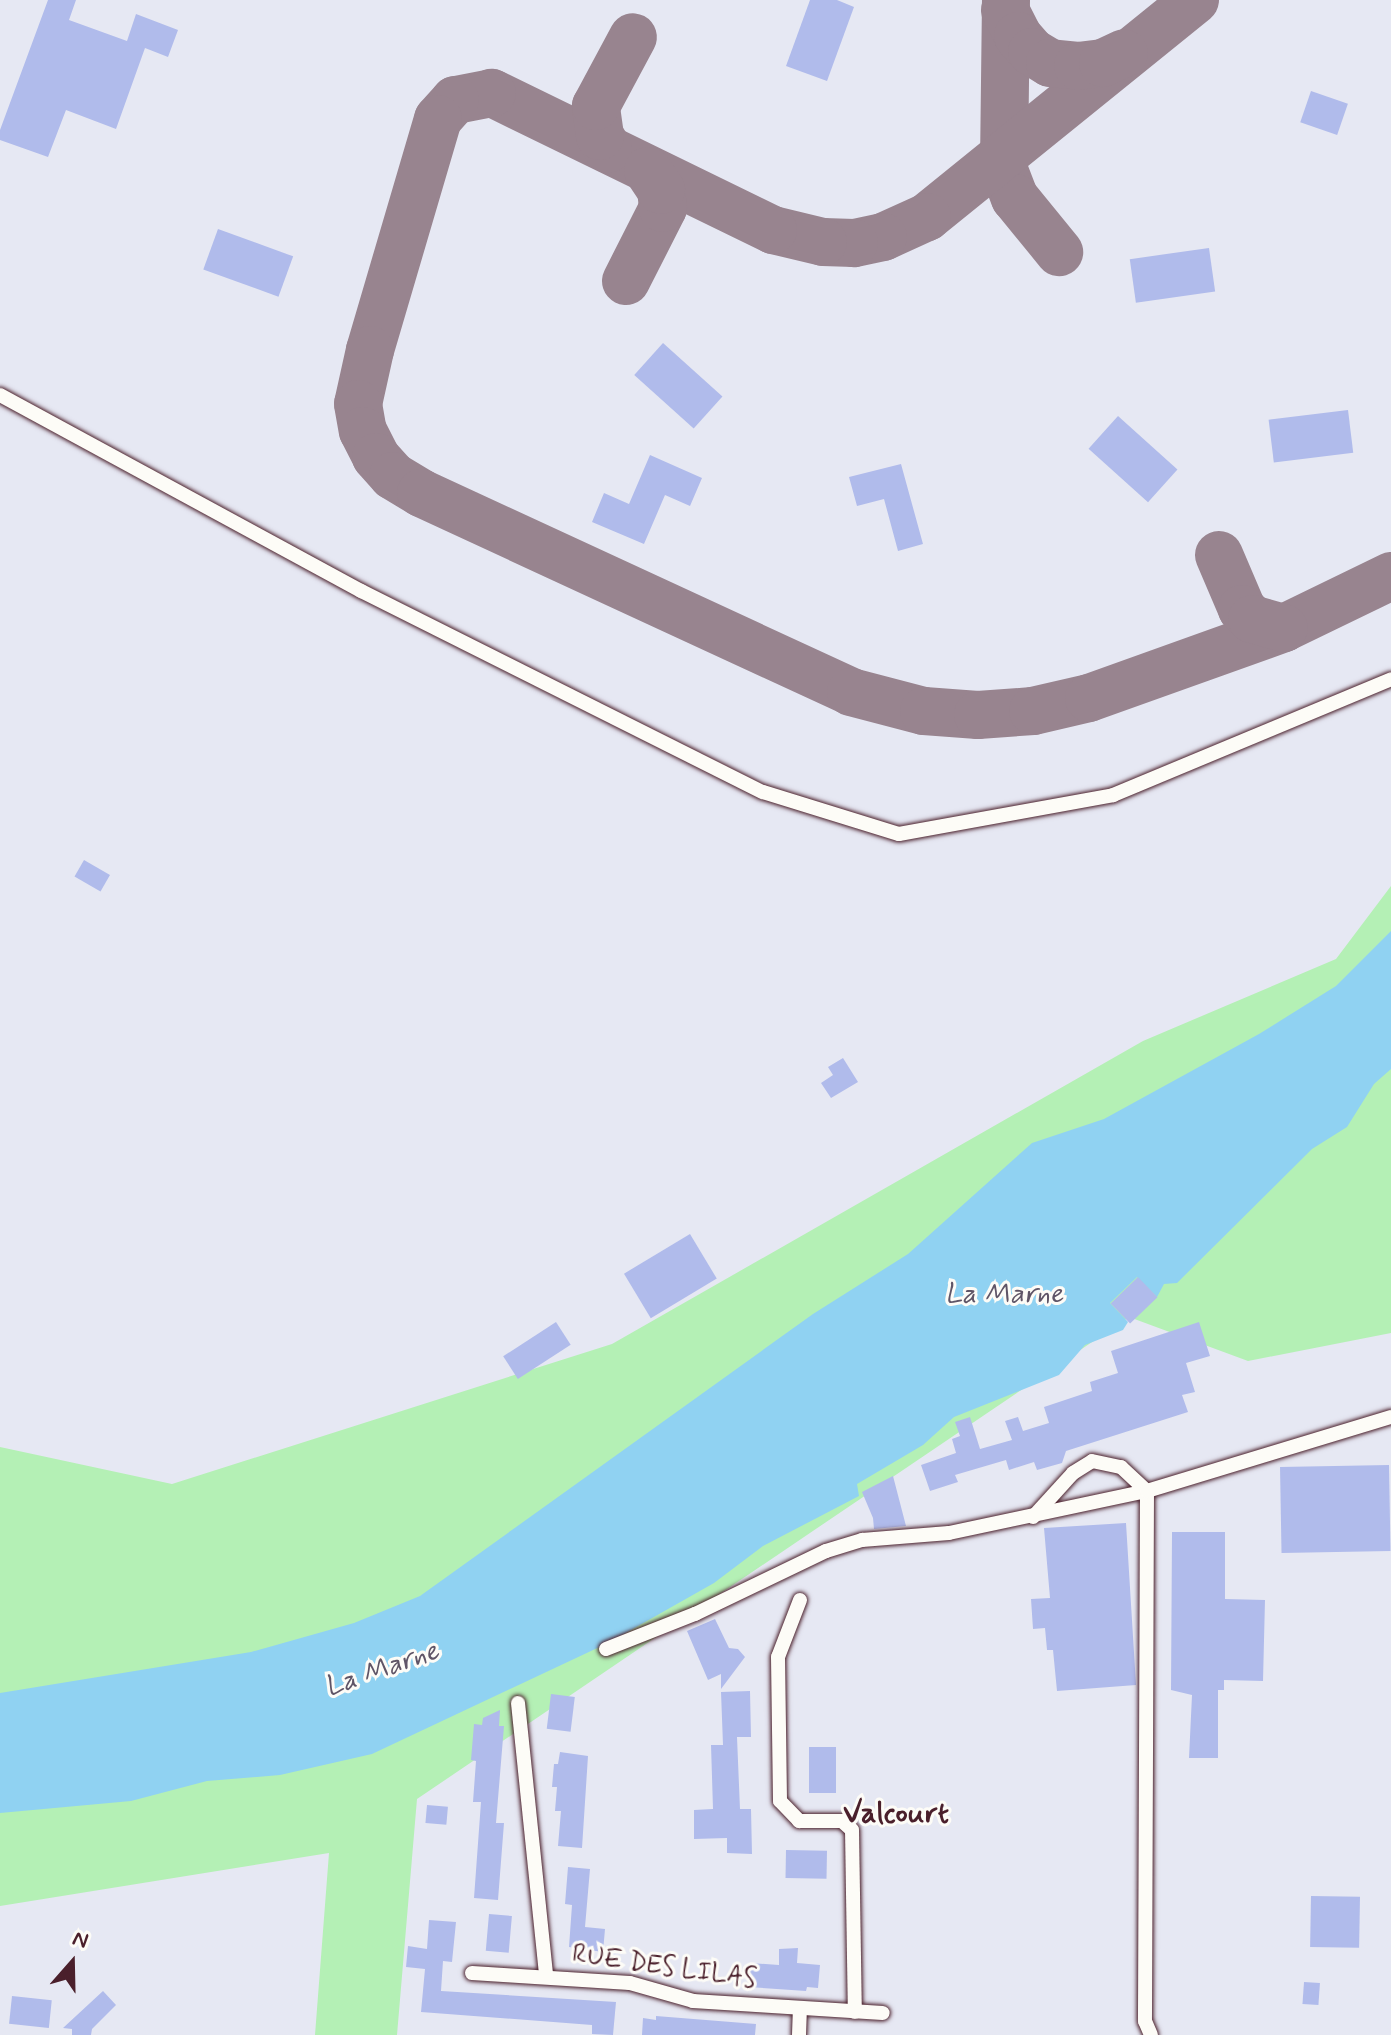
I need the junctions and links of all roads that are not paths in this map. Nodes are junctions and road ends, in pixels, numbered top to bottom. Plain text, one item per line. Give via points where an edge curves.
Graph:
1 (0, 395) edge
2 (1391, 679) edge
3 (1391, 1417) edge
4 (1147, 1491) junction
5 (1033, 1517) junction
6 (800, 1600) dead end
7 (606, 1649) dead end
8 (518, 1703) dead end
9 (472, 1973) dead end
10 (546, 1976) junction
11 (800, 2008) junction
12 (855, 2012) junction
13 (883, 2013) dead end
14 (799, 2035) edge
15 (1151, 2035) edge

1 - 2 street via 361,591 763,792 899,834 1113,795
3 - 4 street
4 - 5 street
4 - 5 street via 1121,1467 1092,1461 1073,1473
4 - 15 street via 1145,2021
5 - 7 street via 913,1538 862,1540 826,1551 695,1614
6 - 12 street via 778,1657 780,1801 799,1821 842,1821 852,1830
8 - 10 street
9 - 10 street, RUE DES LILAS
10 - 11 street, RUE DES LILAS via 630,1983 693,2001
11 - 12 street, RUE DES LILAS
11 - 14 street
12 - 13 street, RUE DES LILAS

